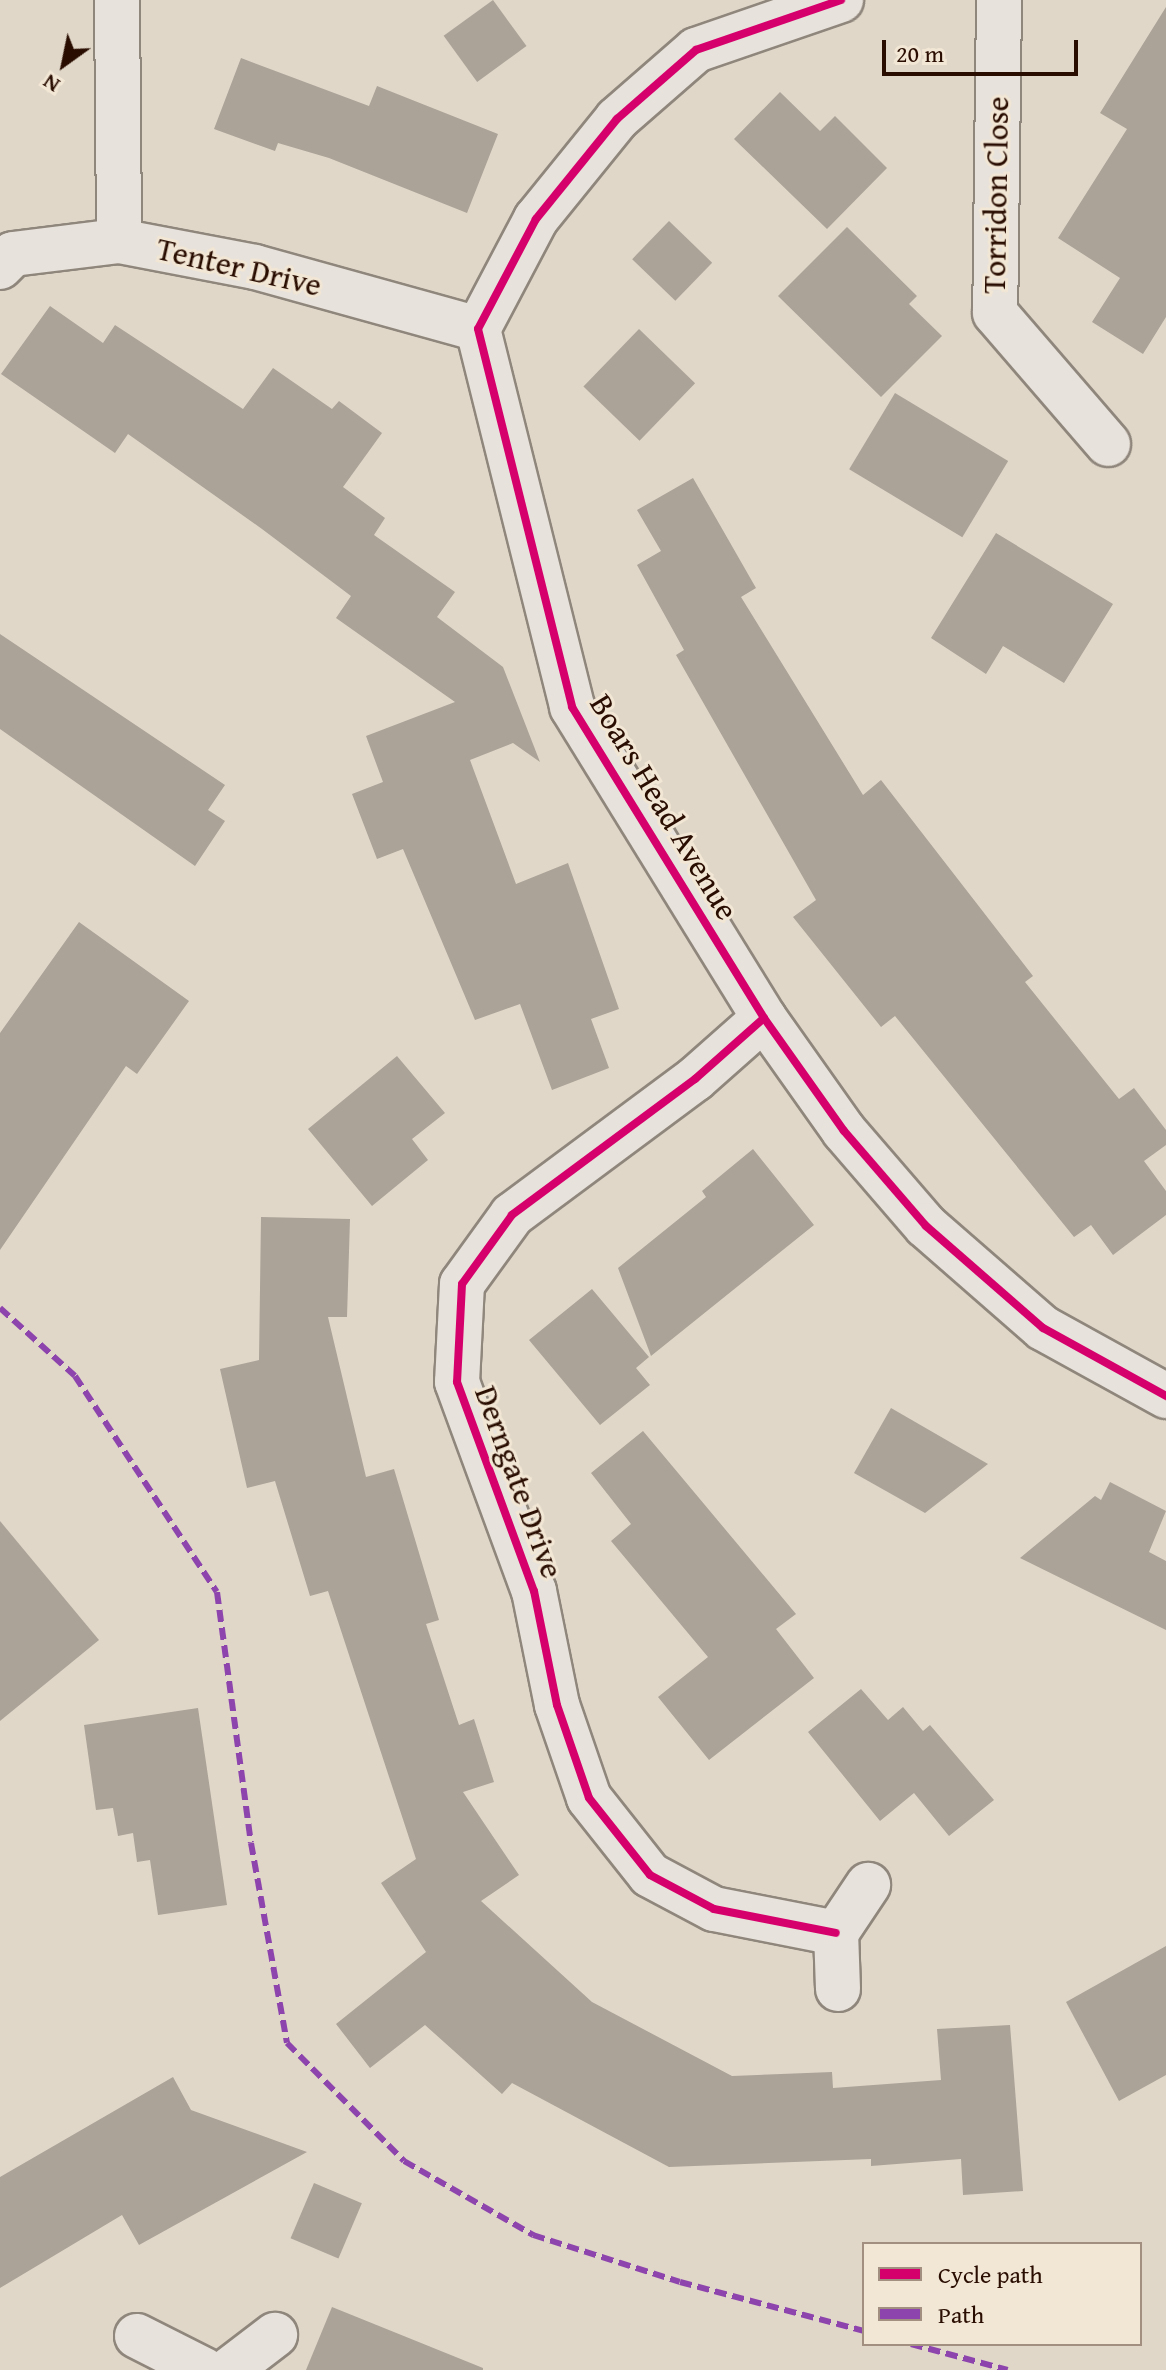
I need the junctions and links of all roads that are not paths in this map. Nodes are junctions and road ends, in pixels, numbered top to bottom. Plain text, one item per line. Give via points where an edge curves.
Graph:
1 (117, 0) edge
2 (841, 0) edge
3 (999, 0) edge
4 (119, 241) junction
5 (0, 267) edge
6 (478, 329) junction
7 (1108, 444) dead end
8 (764, 1018) junction
9 (1166, 1396) edge
10 (868, 1885) dead end
11 (836, 1933) junction
12 (838, 1989) dead end
13 (275, 2335) dead end
14 (137, 2336) dead end
15 (204, 2370) edge
16 (229, 2370) edge

1 - 4 street
2 - 6 street via 696,50 617,119 536,219
3 - 7 street, Torridon Close via 995,313
4 - 5 street, Tenter Drive via 13,254
4 - 6 street, Tenter Drive via 255,267
6 - 8 street, Boars Head Avenue via 572,707
8 - 9 street, Boars Head Avenue via 844,1131 926,1226 1043,1328
8 - 11 street, Derngate Drive via 695,1079 512,1215 462,1284 457,1382 534,1591 557,1705 589,1798 650,1875 714,1909
10 - 11 street
11 - 12 street
13 - 16 street
14 - 15 street

